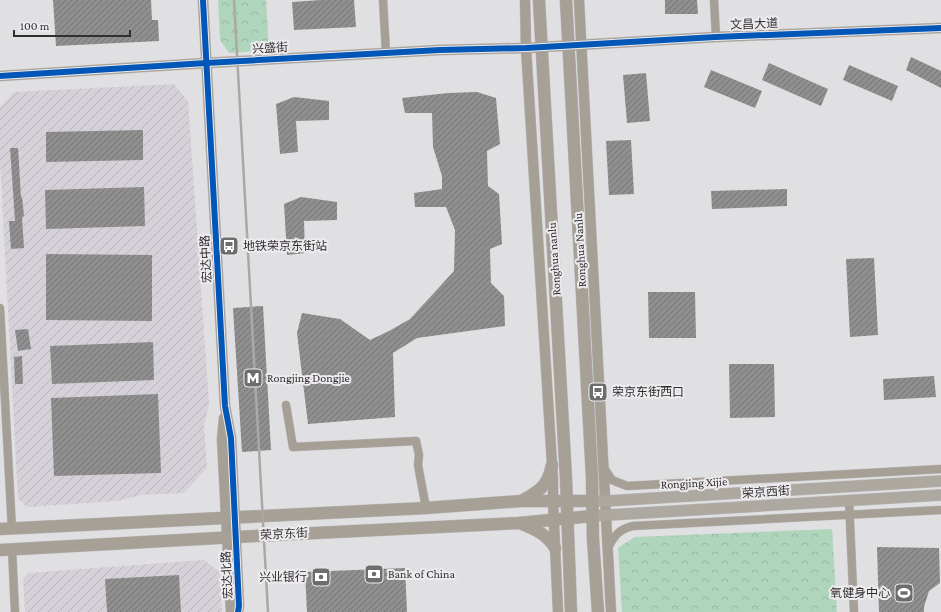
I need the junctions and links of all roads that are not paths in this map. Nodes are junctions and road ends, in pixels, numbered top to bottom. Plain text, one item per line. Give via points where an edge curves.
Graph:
1 (203, 0) edge
2 (383, 0) edge
3 (525, 0) edge
4 (539, 0) edge
5 (566, 0) edge
6 (578, 0) edge
7 (714, 0) edge
8 (941, 28) edge
9 (716, 37) junction
10 (575, 45) junction
11 (541, 47) junction
12 (526, 48) junction
13 (386, 53) junction
14 (206, 63) junction
15 (0, 76) edge
16 (587, 150) junction
17 (576, 182) junction
18 (0, 308) edge
19 (559, 347) junction
20 (547, 379) junction
21 (286, 405) dead end
22 (552, 465) junction
23 (604, 467) junction
24 (941, 469) edge
25 (941, 482) edge
26 (941, 495) edge
27 (849, 500) junction
28 (521, 501) junction
29 (552, 501) junction
30 (567, 501) junction
31 (592, 501) junction
32 (606, 501) junction
33 (426, 508) junction
34 (941, 510) edge
35 (607, 515) junction
36 (849, 515) junction
37 (592, 516) junction
38 (230, 517) junction
39 (567, 518) junction
40 (553, 519) junction
41 (519, 523) junction
42 (0, 529) edge
43 (12, 529) junction
44 (231, 537) junction
45 (555, 548) junction
46 (608, 548) junction
47 (6, 550) edge
48 (15, 612) edge
49 (231, 612) edge
50 (238, 612) edge
51 (558, 612) edge
52 (571, 612) edge
53 (598, 612) edge
54 (611, 612) edge
55 (854, 612) edge

1 - 14 street, 宏达中路
2 - 13 street
3 - 12 street
4 - 11 main road, Ronghua nanlu
5 - 10 main road, Ronghua Nanlu
6 - 10 street
7 - 9 street
8 - 9 street, 文昌大道
9 - 10 street, 文昌大道
10 - 11 street, 文昌大道
10 - 16 street
10 - 17 main road, Ronghua Nanlu
11 - 12 street, 兴盛街
11 - 19 main road, Ronghua nanlu
12 - 13 street, 兴盛街
12 - 20 street
13 - 14 street, 兴盛街
14 - 15 street, 兴盛街
14 - 38 street, 宏达中路 via 225,406 231,438
16 - 17 street
16 - 23 street
17 - 31 main road, Ronghua Nanlu
18 - 43 street
19 - 20 street
19 - 30 main road, Ronghua nanlu
20 - 22 street
21 - 33 street via 293,447 416,441
22 - 28 main road via 544,485
22 - 29 street
23 - 24 street via 612,480 627,486
23 - 32 street
25 - 32 main road, Rongjing Xijie
26 - 27 main road, 荣京西街
27 - 35 main road, 荣京西街
27 - 36 street
28 - 29 main road, 荣京东街
28 - 33 main road, 荣京东街
29 - 30 main road, 荣京东街
29 - 40 street
30 - 31 main road, 荣京东街
30 - 39 main road, Ronghua nanlu
31 - 32 main road, Rongjing Xijie
31 - 37 main road, Ronghua Nanlu
32 - 35 street
33 - 38 main road, 荣京东街
34 - 36 street
35 - 37 main road, 荣京西街
35 - 46 street
36 - 46 street via 633,526 619,531
36 - 55 street
37 - 39 main road, 荣京东街
37 - 53 main road, Ronghua Nanlu
38 - 43 main road, 荣京东街
38 - 44 street, 宏达中路
39 - 40 main road, 荣京东街
39 - 52 main road, Ronghua nanlu
40 - 41 main road, 荣京东街
40 - 45 street
41 - 44 main road, 荣京东街
41 - 45 main road via 545,536
42 - 43 main road, 荣京东街
44 - 47 main road, 荣京东街
44 - 49 street, 宏达北路
44 - 50 street, 宏达北路
45 - 51 street
46 - 54 street
47 - 48 street

